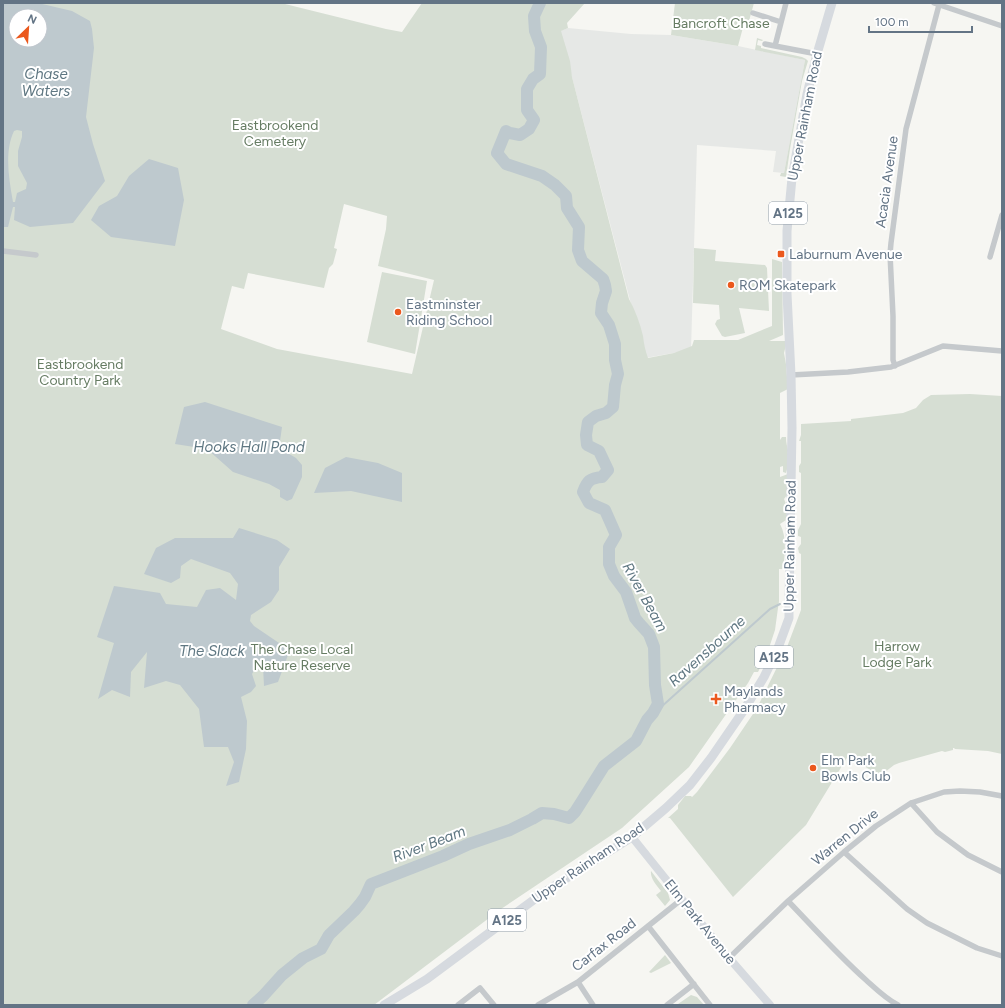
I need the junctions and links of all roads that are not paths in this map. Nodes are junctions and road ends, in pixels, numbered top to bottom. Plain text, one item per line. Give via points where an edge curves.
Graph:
1 (786, 3) edge
2 (832, 3) edge
3 (936, 4) edge
4 (753, 13) dead end
5 (781, 22) junction
6 (1002, 26) edge
7 (765, 44) dead end
8 (775, 46) junction
9 (817, 54) junction
10 (1002, 216) edge
11 (3, 251) edge
12 (36, 255) dead end
13 (990, 257) dead end
14 (1002, 351) edge
15 (895, 366) junction
16 (791, 375) junction
17 (1002, 796) edge
18 (911, 803) junction
19 (632, 837) junction
20 (844, 852) junction
21 (1002, 872) edge
22 (682, 899) junction
23 (788, 901) junction
24 (648, 926) junction
25 (1002, 956) edge
26 (729, 958) junction
27 (578, 982) junction
28 (694, 984) junction
29 (384, 1005) edge
30 (458, 1005) edge
31 (494, 1005) edge
32 (538, 1005) edge
33 (593, 1005) edge
34 (667, 1005) edge
35 (710, 1005) edge
36 (770, 1005) edge
37 (898, 1005) edge

1 - 5 street
2 - 9 main road, Upper Rainham Road / A125
3 - 6 street
3 - 15 street, Acacia Avenue via 906,129 891,243
4 - 5 street
5 - 8 street
7 - 8 street
8 - 9 street
9 - 16 main road, Upper Rainham Road / A125 via 793,172 786,231
10 - 13 street
11 - 12 street
14 - 15 street via 943,346
15 - 16 street
16 - 19 main road, Upper Rainham Road / A125 via 789,618 778,648 752,699 711,758 690,785
17 - 18 street, Warren Drive via 960,790 944,792
18 - 20 street, Warren Drive via 876,826
18 - 21 street via 937,832 968,855
19 - 22 street, Elm Park Avenue
19 - 29 main road, Upper Rainham Road / A125 via 543,893 426,979
20 - 23 street, Warren Drive
20 - 25 street via 907,909 927,923 977,948
22 - 24 street, Carfax Road
22 - 26 street, Elm Park Avenue
23 - 26 street, Warren Drive
23 - 37 street via 855,970
24 - 27 street, Carfax Road
24 - 28 street
26 - 36 street, Elm Park Avenue
27 - 32 street, Carfax Road
27 - 33 street
28 - 34 street
28 - 35 street
30 - 31 street via 480,988

